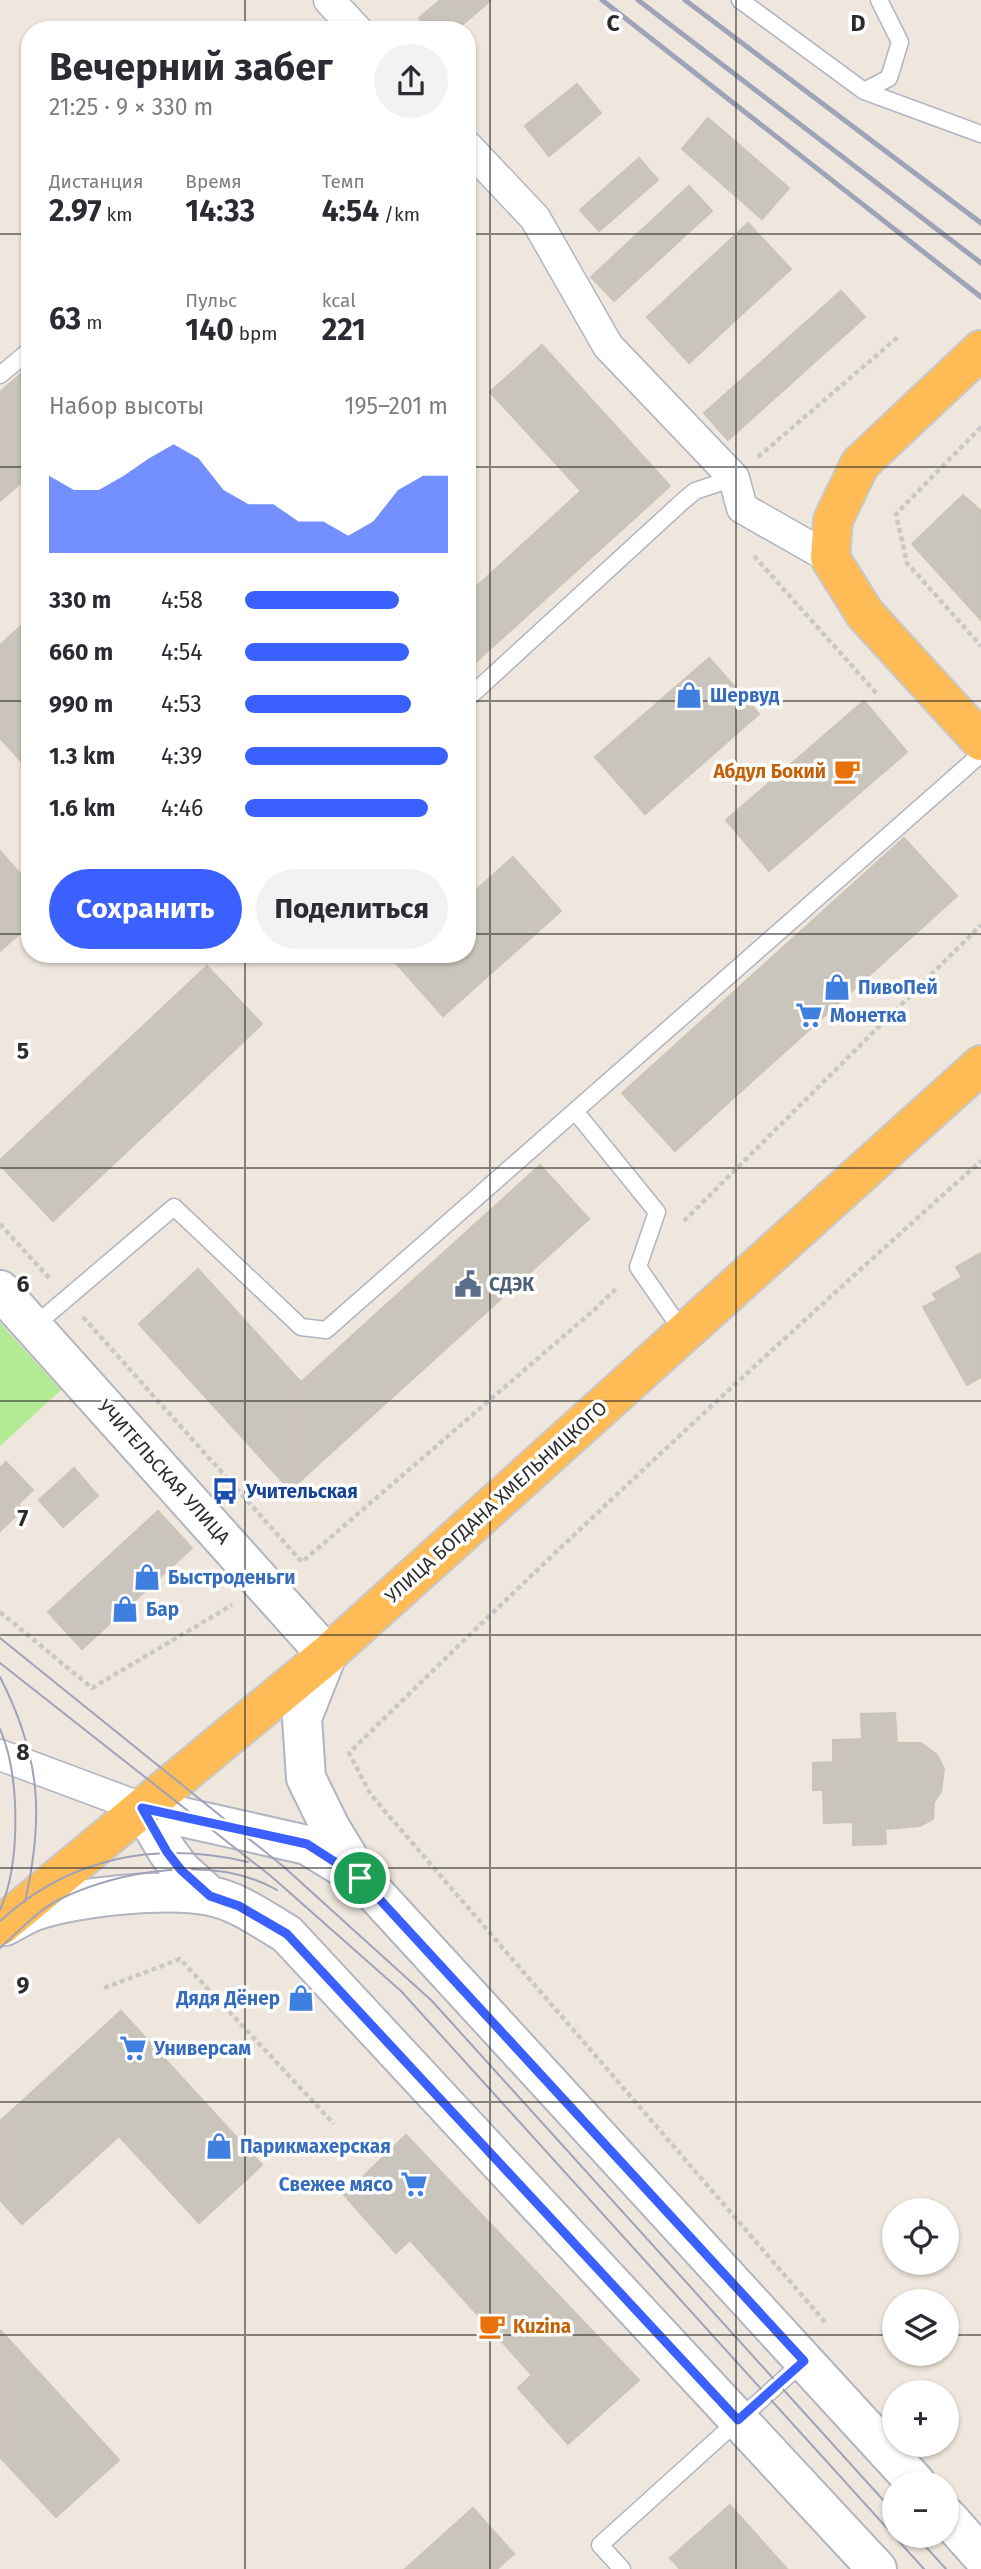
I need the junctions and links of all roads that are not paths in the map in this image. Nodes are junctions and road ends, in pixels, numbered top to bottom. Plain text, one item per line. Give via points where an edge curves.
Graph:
1 (329, 0) edge
2 (740, 0) edge
3 (879, 0) edge
4 (349, 21) edge
5 (864, 92) junction
6 (981, 134) edge
7 (476, 156) edge
8 (981, 350) edge
9 (21, 358) edge
10 (0, 375) edge
11 (734, 478) junction
12 (830, 558) junction
13 (476, 691) edge
14 (981, 741) edge
15 (981, 754) edge
16 (981, 1065) edge
17 (575, 1111) junction
18 (0, 1290) edge
19 (33, 1327) junction
20 (684, 1332) junction
21 (327, 1655) junction
22 (0, 1755) edge
23 (142, 1808) junction
24 (360, 1878) junction
25 (210, 1896) junction
26 (0, 1927) edge
27 (804, 2361) junction
28 (738, 2420) junction
29 (905, 2471) edge
30 (959, 2530) edge
31 (981, 2555) edge
32 (622, 2569) edge
33 (877, 2569) edge

1 - 4 street
2 - 5 lane
3 - 5 lane via 900,42 889,78
5 - 6 lane
7 - 11 street via 535,218 608,346
8 - 12 highway via 860,464 833,520
9 - 10 lane
11 - 12 street via 741,508
11 - 13 lane via 695,491
12 - 14 highway via 865,614
15 - 17 lane
16 - 20 highway, УЛИЦА БОГДАНА ХМЕЛЬНИЦКОГО
17 - 19 lane via 326,1330 301,1327 174,1207
17 - 20 lane via 657,1212 638,1267
18 - 19 main road, УЧИТЕЛЬСКАЯ УЛИЦА
19 - 21 main road, УЧИТЕЛЬСКАЯ УЛИЦА
20 - 21 highway, УЛИЦА БОГДАНА ХМЕЛЬНИЦКОГО
21 - 23 highway, УЛИЦА БОГДАНА ХМЕЛЬНИЦКОГО
21 - 24 main road via 302,1718 306,1778
22 - 23 street
23 - 24 main road via 307,1844
23 - 25 main road via 167,1852
23 - 26 highway, УЛИЦА БОГДАНА ХМЕЛЬНИЦКОГО
24 - 27 main road
25 - 26 main road via 147,1893 83,1901 33,1911
25 - 28 main road via 239,1906 287,1934
27 - 28 lane
27 - 29 main road
28 - 32 lane via 600,2545
28 - 33 main road
30 - 31 main road

